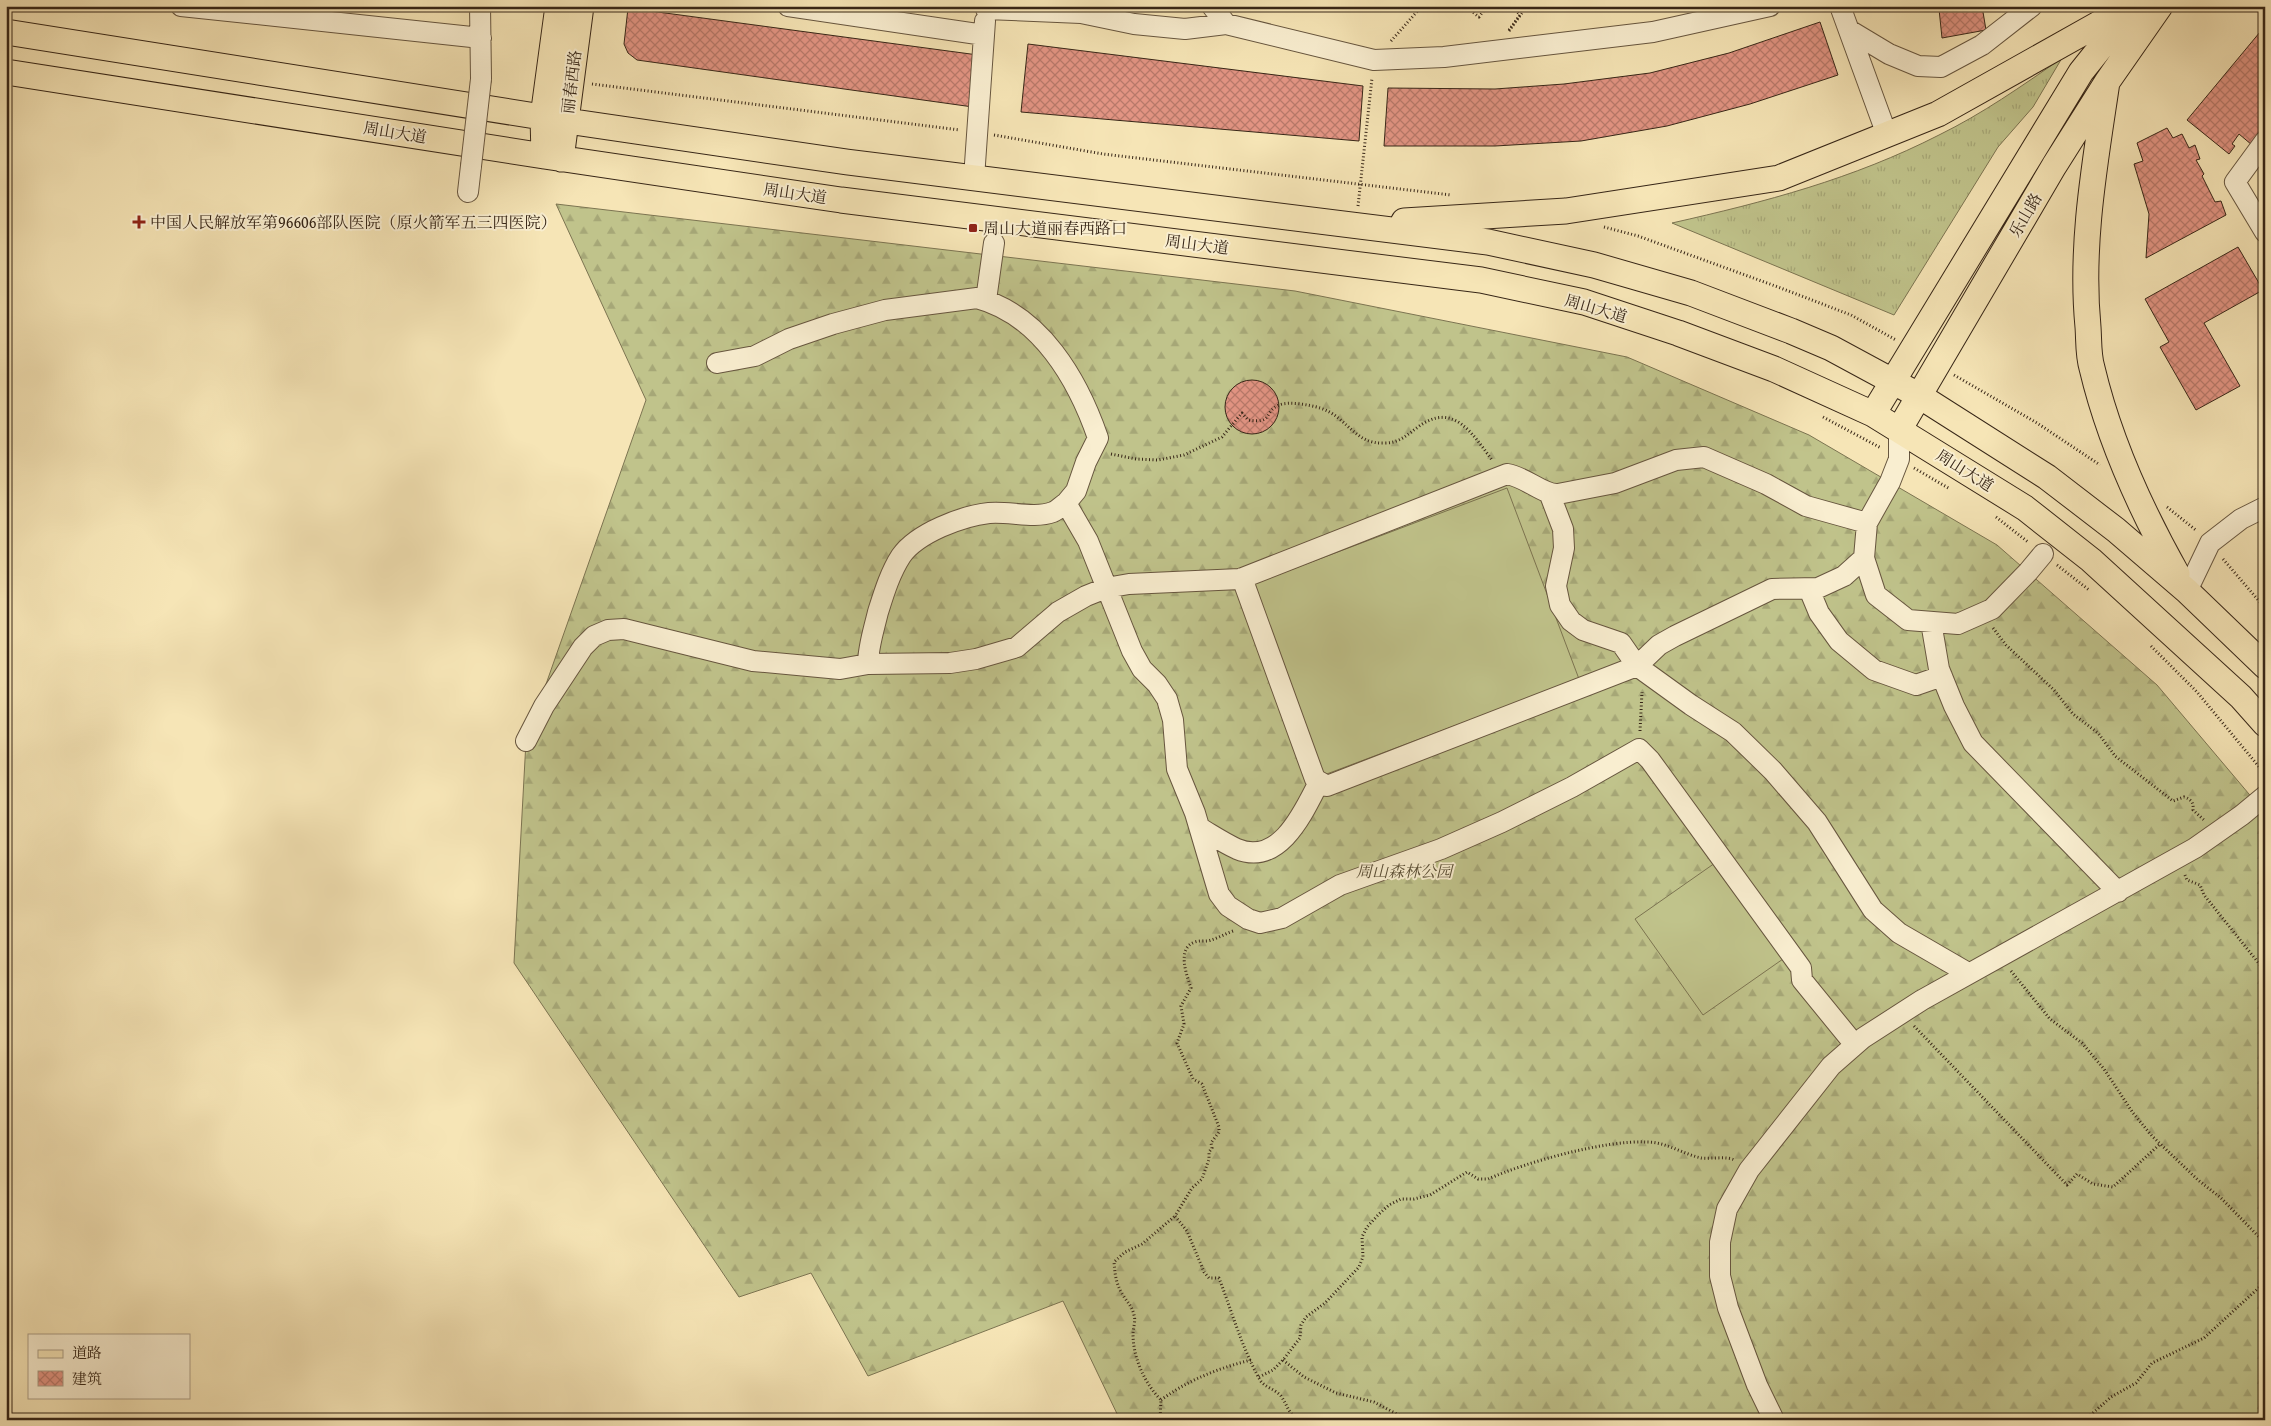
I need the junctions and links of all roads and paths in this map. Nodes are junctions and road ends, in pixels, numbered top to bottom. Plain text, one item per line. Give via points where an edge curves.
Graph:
1 (181, 6) edge
2 (480, 6) edge
3 (558, 6) edge
4 (581, 6) edge
5 (788, 6) edge
6 (1212, 6) edge
7 (1422, 6) edge
8 (1465, 6) edge
9 (1487, 6) edge
10 (1770, 6) edge
11 (1840, 6) edge
12 (2032, 6) edge
13 (2118, 6) edge
14 (2134, 6) edge
15 (2160, 6) edge
16 (986, 8) edge
17 (1226, 24) junction
18 (1849, 30) junction
19 (6, 32) edge
20 (984, 35) junction
21 (481, 38) junction
22 (1389, 44) dead end
23 (1374, 60) junction
24 (6, 72) edge
25 (2107, 82) junction
26 (555, 119) junction
27 (1887, 135) junction
28 (2265, 141) edge
29 (552, 157) junction
30 (974, 178) junction
31 (468, 192) dead end
32 (1349, 224) junction
33 (2265, 232) edge
34 (994, 243) dead end
35 (986, 300) junction
36 (718, 364) dead end
37 (1893, 380) junction
38 (1918, 395) junction
39 (1873, 414) junction
40 (1821, 416) dead end
41 (1899, 430) junction
42 (1095, 446) junction
43 (1899, 459) junction
44 (1507, 474) junction
45 (1951, 490) dead end
46 (1550, 495) junction
47 (1066, 502) junction
48 (2265, 506) edge
49 (1991, 513) dead end
50 (1867, 523) junction
51 (2042, 554) junction
52 (1864, 558) junction
53 (1242, 578) junction
54 (1106, 588) junction
55 (1809, 589) junction
56 (2187, 591) junction
57 (2096, 595) dead end
58 (1982, 614) junction
59 (1931, 622) junction
60 (2144, 640) dead end
61 (868, 664) junction
62 (1637, 666) junction
63 (2265, 666) edge
64 (1942, 676) junction
65 (2265, 724) edge
66 (526, 741) dead end
67 (1639, 749) junction
68 (2265, 774) edge
69 (1320, 782) junction
70 (2265, 796) edge
71 (1200, 828) junction
72 (2216, 833) junction
73 (2177, 858) junction
74 (2118, 892) junction
75 (1260, 923) junction
76 (1999, 956) junction
77 (2265, 971) edge
78 (1968, 973) junction
79 (1901, 1013) junction
80 (1855, 1045) junction
81 (2160, 1144) junction
82 (1750, 1169) junction
83 (1175, 1216) junction
84 (2265, 1243) edge
85 (2265, 1282) edge
86 (1251, 1360) junction
87 (1283, 1360) junction
88 (1259, 1377) junction
89 (1161, 1400) junction
90 (1160, 1420) edge
91 (1299, 1420) edge
92 (1408, 1420) edge
93 (1774, 1420) edge
94 (2085, 1420) edge

1 - 21 lane
2 - 21 lane
3 - 26 main road, 丽春西路
4 - 26 main road, 丽春西路
5 - 20 lane
6 - 17 lane
7 - 22 path
8 - 9 path via 1480,16
10 - 23 lane via 1653,32 1444,57
11 - 18 lane
12 - 18 lane via 1982,45 1941,68 1918,66 1889,54
13 - 27 main road via 2102,22 1938,114
14 - 37 main road, 乐山路 via 2081,72
15 - 25 main road, 乐山路
16 - 17 lane via 1081,13 1134,24 1185,28
16 - 20 lane
17 - 23 lane
18 - 27 lane
19 - 26 main road
20 - 30 lane
21 - 31 lane, bridge via 481,79
23 - 32 path
24 - 29 main road, 周山大道
25 - 38 main road, 乐山路
25 - 56 main road via 2092,184 2084,289 2091,367 2131,482 2156,537
26 - 29 main road, 丽春西路
26 - 30 main road
27 - 32 main road via 1779,178 1566,211
28 - 33 lane via 2235,182
29 - 39 main road, 周山大道 via 841,200 1481,280 1584,302 1678,333 1774,369
30 - 32 main road
32 - 37 main road via 1488,242 1594,265 1691,293 1791,331
34 - 35 lane
35 - 36 lane via 978,298 885,310 789,339 755,356
35 - 42 lane via 1019,319 1044,340 1065,368 1091,417 1098,438
37 - 38 main road
37 - 39 main road, 乐山路
38 - 41 main road, 乐山路
38 - 56 main road via 2047,477 2131,542
39 - 41 main road, 周山大道
40 - 43 path
41 - 43 lane
41 - 65 main road, 周山大道 via 2025,508 2091,560 2241,697
42 - 44 path via 1110,454 1136,459 1158,460 1184,455 1222,437 1242,413 1248,420 1259,422 1280,404 1301,405 1321,408 1335,415 1364,441 1385,443 1404,439 1436,416 1451,417 1469,430
42 - 47 lane via 1076,491
43 - 45 path
43 - 50 lane
44 - 46 lane via 1520,476
44 - 53 lane
46 - 50 lane via 1615,483 1676,460 1704,457 1766,484 1806,506
46 - 62 lane via 1563,529 1564,548 1556,586 1560,605 1571,622 1583,630 1621,642
47 - 54 lane via 1088,541
47 - 61 lane via 1053,512 988,513 963,519 915,542 902,554 893,571 875,625
48 - 56 lane via 2241,519 2210,543
49 - 51 path
50 - 52 lane
51 - 57 path
51 - 58 lane via 1992,609
52 - 55 lane via 1844,576
52 - 59 lane via 1876,595 1908,620
53 - 54 lane
53 - 69 lane via 1315,779
54 - 61 lane via 1058,612 1017,647 998,654 950,663
54 - 71 lane via 1138,663 1167,699 1173,720 1177,769
55 - 62 lane via 1772,589 1659,645
55 - 64 lane via 1818,613 1839,641 1874,670 1916,685
56 - 63 main road
58 - 59 lane via 1958,624
58 - 72 path via 2006,645 2054,690 2073,714 2098,733 2115,756 2173,801 2184,797 2190,799 2193,810
59 - 64 lane
60 - 68 path via 2197,692
61 - 66 lane via 840,668 753,661 624,629 608,630 594,636 583,647 544,706
62 - 67 path via 1643,678
62 - 69 lane via 1327,786
62 - 78 lane via 1733,732 1773,772 1817,822 1873,910 1899,933
64 - 74 lane via 1973,742
67 - 75 lane via 1502,822 1440,849 1340,885 1282,918
67 - 80 lane via 1801,968 1802,980
69 - 71 lane via 1300,819 1278,845 1254,853 1238,849
70 - 72 lane
71 - 75 lane via 1218,894 1233,910
72 - 73 lane
73 - 74 lane
73 - 77 path via 2188,880 2200,885 2204,895
74 - 76 lane
75 - 83 path via 1209,941 1194,942 1187,948 1184,963 1191,988 1181,1006 1184,1024 1177,1044 1193,1078 1202,1084 1219,1132 1211,1143 1202,1178
76 - 78 lane
76 - 81 path via 2050,1019 2082,1043
78 - 79 lane
79 - 80 lane
79 - 81 path via 2066,1184 2077,1174 2093,1184 2113,1188
80 - 82 lane via 1830,1066
81 - 84 path via 2221,1198
82 - 87 path via 1732,1158 1700,1158 1660,1143 1631,1142 1561,1156 1488,1179 1478,1179 1467,1172 1430,1195 1390,1204 1366,1227 1359,1267 1325,1303 1306,1317 1301,1325 1300,1338
82 - 93 lane via 1727,1209 1720,1242 1720,1276 1740,1342
83 - 86 path via 1187,1231 1204,1272 1209,1278 1219,1278
83 - 89 path via 1114,1262 1115,1278 1135,1317 1133,1336 1143,1377
85 - 94 path via 2204,1338 2152,1363 2136,1383 2111,1396
86 - 88 path
86 - 89 path via 1193,1380
87 - 88 path
87 - 92 path via 1304,1377 1336,1393 1374,1402
88 - 91 path via 1282,1398 1291,1416
89 - 90 path

